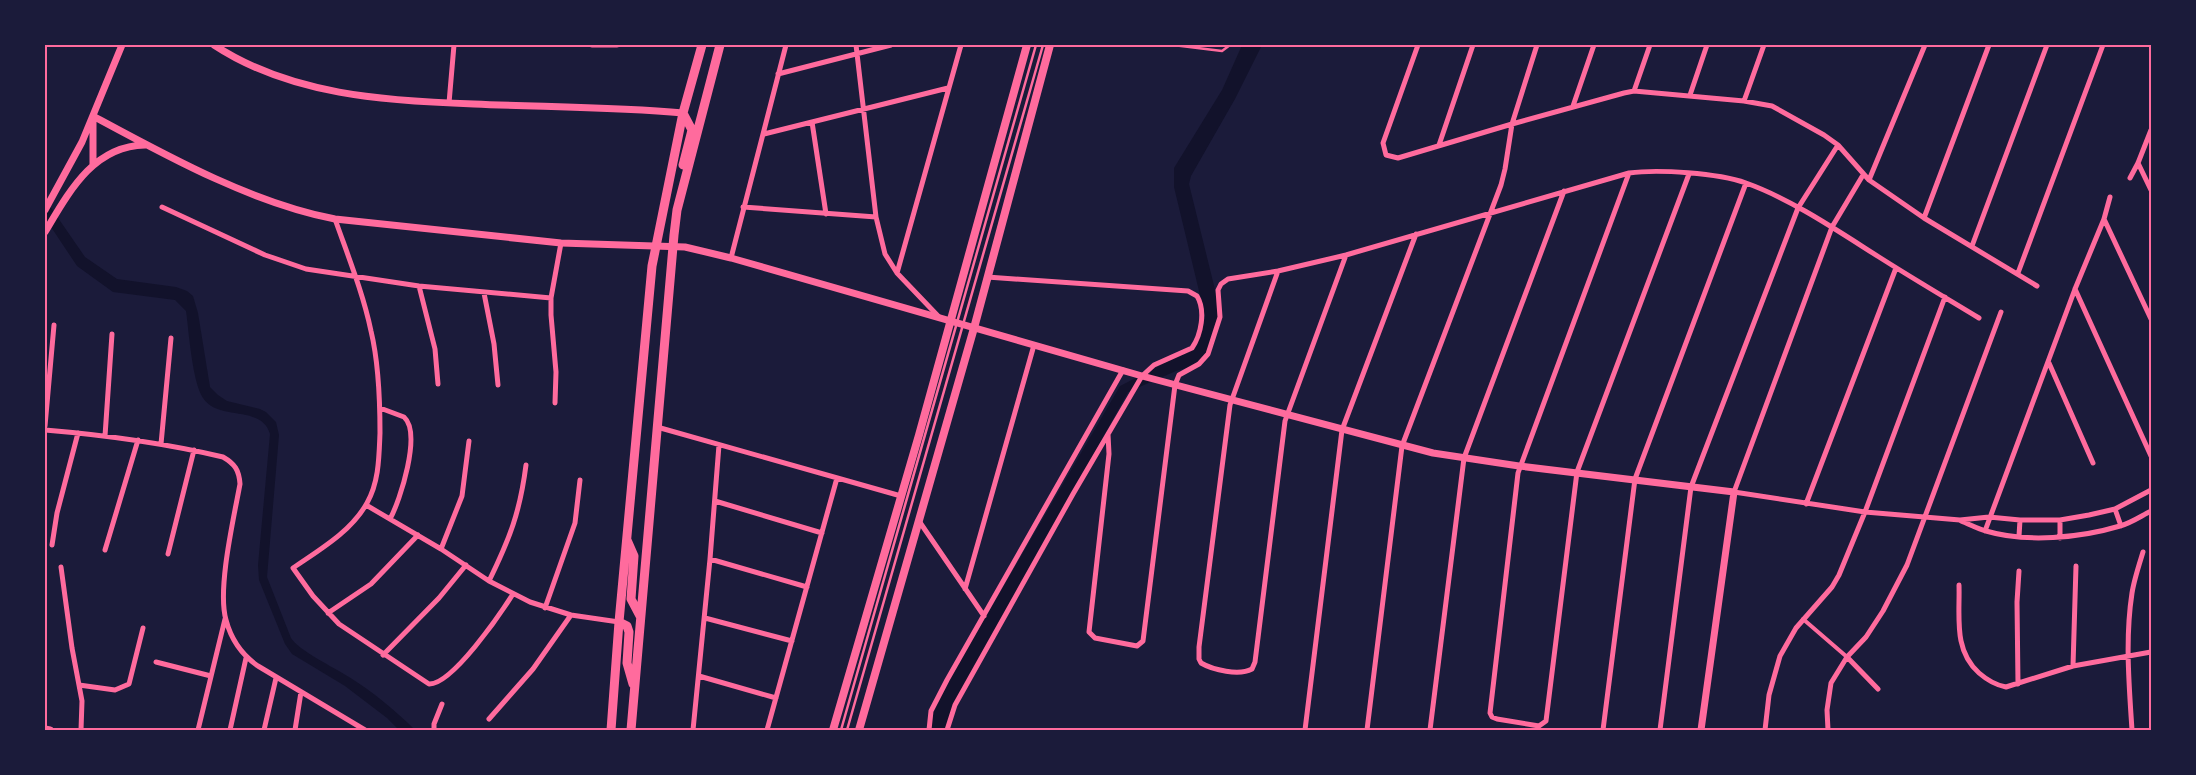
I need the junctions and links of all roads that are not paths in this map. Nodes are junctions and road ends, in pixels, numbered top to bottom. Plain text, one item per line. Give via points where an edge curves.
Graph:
1 (122, 45) edge
2 (214, 45) edge
3 (454, 45) edge
4 (592, 45) edge
5 (617, 45) edge
6 (702, 45) edge
7 (720, 45) edge
8 (786, 45) edge
9 (856, 45) edge
10 (891, 45) edge
11 (960, 45) edge
12 (1026, 45) edge
13 (1036, 45) edge
14 (1043, 45) edge
15 (1050, 45) edge
16 (1173, 45) edge
17 (1230, 45) edge
18 (1418, 45) edge
19 (1473, 45) edge
20 (1537, 45) edge
21 (1594, 45) edge
22 (1650, 45) edge
23 (1707, 45) edge
24 (1764, 45) edge
25 (1925, 45) edge
26 (1989, 45) edge
27 (2047, 45) edge
28 (2103, 45) edge
29 (857, 54) junction
30 (778, 74) junction
31 (948, 88) junction
32 (1634, 91) junction
33 (1690, 95) junction
34 (1744, 101) junction
35 (449, 103) junction
36 (1573, 106) junction
37 (863, 108) junction
38 (683, 112) junction
39 (93, 116) junction
40 (812, 122) junction
41 (1512, 124) junction
42 (2151, 130) edge
43 (764, 134) junction
44 (147, 145) junction
45 (1439, 145) junction
46 (1838, 145) junction
47 (2138, 163) junction
48 (93, 165) junction
49 (1629, 173) junction
50 (1689, 174) junction
51 (1863, 175) junction
52 (2130, 178) dead end
53 (1869, 180) junction
54 (1746, 183) junction
55 (684, 185) junction
56 (2151, 190) edge
57 (1564, 191) junction
58 (2110, 198) dead end
59 (162, 207) dead end
60 (743, 208) junction
61 (1798, 208) junction
62 (45, 210) edge
63 (1490, 213) junction
64 (826, 214) junction
65 (876, 217) junction
66 (1924, 218) junction
67 (335, 219) junction
68 (2104, 219) junction
69 (1832, 227) junction
70 (45, 232) edge
71 (1416, 234) junction
72 (561, 243) junction
73 (1972, 246) junction
74 (655, 247) junction
75 (672, 248) junction
76 (1346, 255) junction
77 (731, 258) junction
78 (1896, 268) junction
79 (1278, 271) junction
80 (2018, 272) junction
81 (898, 273) junction
82 (355, 276) junction
83 (986, 276) junction
84 (418, 286) junction
85 (2037, 286) dead end
86 (2076, 289) junction
87 (484, 293) junction
88 (1945, 297) junction
89 (551, 298) junction
90 (2001, 312) dead end
91 (1979, 318) dead end
92 (941, 319) junction
93 (2151, 319) edge
94 (957, 324) junction
95 (54, 325) dead end
96 (974, 328) junction
97 (112, 334) dead end
98 (171, 338) dead end
99 (1034, 345) junction
100 (2049, 363) junction
101 (1123, 370) junction
102 (1142, 376) junction
103 (438, 384) dead end
104 (498, 384) dead end
105 (1174, 385) junction
106 (1231, 399) junction
107 (555, 403) dead end
108 (380, 408) junction
109 (1287, 414) junction
110 (45, 426) edge
111 (657, 428) junction
112 (45, 430) edge
113 (1342, 430) junction
114 (78, 433) junction
115 (1108, 434) junction
116 (105, 436) junction
117 (138, 440) junction
118 (469, 441) dead end
119 (161, 444) junction
120 (719, 445) junction
121 (1402, 446) junction
122 (194, 450) junction
123 (2151, 456) edge
124 (1464, 458) junction
125 (2093, 463) dead end
126 (526, 465) dead end
127 (1519, 466) junction
128 (1577, 472) junction
129 (837, 478) junction
130 (1635, 479) junction
131 (580, 480) dead end
132 (1691, 487) junction
133 (2151, 490) edge
134 (1734, 492) junction
135 (901, 496) junction
136 (715, 501) junction
137 (1806, 504) junction
138 (366, 505) junction
139 (2115, 508) junction
140 (2151, 511) edge
141 (1865, 512) junction
142 (1923, 516) junction
143 (1989, 516) junction
144 (390, 519) junction
145 (919, 520) junction
146 (1960, 520) junction
147 (2020, 520) junction
148 (2060, 520) junction
149 (2122, 526) junction
150 (1985, 531) junction
151 (822, 533) junction
152 (418, 535) junction
153 (2019, 536) junction
154 (2060, 538) junction
155 (627, 540) junction
156 (52, 545) dead end
157 (441, 549) junction
158 (105, 550) dead end
159 (2143, 552) dead end
160 (168, 554) dead end
161 (710, 559) junction
162 (466, 565) junction
163 (2076, 566) dead end
164 (61, 567) dead end
165 (2019, 571) dead end
166 (489, 581) junction
167 (1959, 585) dead end
168 (807, 588) junction
169 (965, 589) junction
170 (513, 594) junction
171 (545, 608) junction
172 (328, 613) junction
173 (571, 615) junction
174 (640, 616) junction
175 (984, 616) junction
176 (705, 618) junction
177 (225, 619) junction
178 (1803, 619) junction
179 (619, 622) junction
180 (143, 628) dead end
181 (792, 641) junction
182 (2151, 652) edge
183 (383, 655) junction
184 (1847, 657) junction
185 (2127, 657) junction
186 (246, 658) junction
187 (156, 662) dead end
188 (2073, 666) junction
189 (211, 676) junction
190 (699, 676) junction
191 (276, 678) junction
192 (2018, 684) junction
193 (79, 685) junction
194 (634, 686) junction
195 (1878, 689) dead end
196 (301, 692) junction
197 (776, 698) junction
198 (442, 704) dead end
199 (489, 719) dead end
200 (45, 729) edge
201 (50, 730) edge
202 (81, 730) edge
203 (198, 730) edge
204 (230, 730) edge
205 (264, 730) edge
206 (295, 730) edge
207 (365, 730) edge
208 (434, 730) edge
209 (611, 730) edge
210 (631, 730) edge
211 (693, 730) edge
212 (767, 730) edge
213 (833, 730) edge
214 (841, 730) edge
215 (847, 730) edge
216 (859, 730) edge
217 (929, 730) edge
218 (947, 730) edge
219 (1305, 730) edge
220 (1367, 730) edge
221 (1430, 730) edge
222 (1603, 730) edge
223 (1660, 730) edge
224 (1702, 730) edge
225 (1765, 730) edge
226 (1828, 730) edge
227 (2132, 730) edge

1 - 39 street
2 - 35 street via 248,65 304,84 368,96
3 - 35 street
4 - 5 street
6 - 38 main road
7 - 55 main road
8 - 30 street
9 - 29 street
10 - 29 street
11 - 31 street
12 - 94 main road
13 - 94 lane
14 - 94 lane
15 - 83 main road
16 - 17 lane via 1222,51
18 - 45 street via 1383,150 1386,155 1398,158
19 - 45 street
20 - 41 street
21 - 36 street
22 - 32 street
23 - 33 street
24 - 34 street
25 - 53 street
26 - 66 street
27 - 73 street
28 - 80 street
29 - 30 street
29 - 37 street
30 - 43 street
31 - 37 street
31 - 81 street
32 - 33 street
32 - 36 street
33 - 34 street
34 - 46 street via 1772,106
35 - 38 street
36 - 41 street
37 - 40 street
37 - 65 street
38 - 55 main road via 692,130 683,163
38 - 74 main road
39 - 44 street
39 - 48 street
39 - 62 street
40 - 43 street
40 - 64 street
41 - 45 street
41 - 63 street via 1506,169
42 - 47 street
43 - 60 street
44 - 48 street via 119,150
44 - 67 street via 269,200
46 - 51 street
46 - 61 street
47 - 52 street
47 - 56 street
48 - 70 street via 68,194
49 - 50 street
49 - 57 street
49 - 127 street
50 - 54 street
50 - 128 street
51 - 53 street
51 - 69 street
53 - 66 street
54 - 61 street
54 - 130 street
55 - 75 main road
57 - 63 street
57 - 124 street
58 - 68 street
59 - 82 street via 284,262
60 - 64 street
60 - 77 street
61 - 69 street
61 - 132 street
63 - 71 street
63 - 121 street
64 - 65 street
65 - 81 street via 885,254
66 - 73 street
67 - 72 street
67 - 82 street
68 - 86 street
68 - 93 street
69 - 78 street
69 - 134 street
71 - 76 street
71 - 113 street
72 - 74 street
72 - 89 street
73 - 80 street
74 - 75 street
74 - 155 main road
75 - 77 street via 685,247
75 - 111 main road
76 - 79 street
76 - 109 street
77 - 92 street
78 - 88 street
78 - 137 street
79 - 105 street via 1221,284 1218,290 1220,317 1208,354 1179,375
79 - 106 street
80 - 85 street
81 - 92 street
82 - 84 street
82 - 108 street via 371,331
83 - 96 main road
83 - 102 street via 1188,291 1198,296 1202,312 1195,343 1187,351 1154,365
84 - 87 street
84 - 103 street via 435,349
86 - 100 street
86 - 123 street
87 - 89 street
87 - 104 street
88 - 91 street
88 - 141 street
89 - 107 street
90 - 142 street
92 - 94 street
94 - 96 street
94 - 135 main road
94 - 214 lane
94 - 215 lane
95 - 110 street
96 - 99 street
96 - 145 main road
97 - 116 street
98 - 119 street
99 - 101 street
99 - 169 street
100 - 125 street
100 - 143 street
101 - 102 street
101 - 175 street
102 - 105 street
102 - 115 street
105 - 106 street
105 - 115 street via 1143,641 1133,646 1095,638 1089,632 1109,454
106 - 109 street
106 - 109 street via 1199,647 1201,663 1215,668 1240,672 1252,669 1256,662
108 - 138 street via 377,470
108 - 144 street via 404,417 410,429 403,489
109 - 113 street
111 - 120 street
111 - 174 main road
112 - 114 street
113 - 121 street
113 - 219 street
114 - 116 street
114 - 156 street
115 - 218 street via 955,705
116 - 117 street
117 - 119 street
117 - 158 street
118 - 157 street via 462,496
119 - 122 street
120 - 129 street
120 - 136 street
121 - 124 street
121 - 220 street
122 - 160 street
122 - 177 street via 223,457 239,474 225,576
124 - 127 street
124 - 221 street
126 - 166 street via 518,513
127 - 128 street
127 - 128 street via 1490,713 1492,717 1530,725 1543,725 1546,721
128 - 130 street
129 - 135 street
129 - 151 street
130 - 132 street
130 - 222 street
131 - 171 street via 575,523
132 - 134 street
132 - 223 street
133 - 139 street
134 - 137 street
134 - 224 street
135 - 213 main road
136 - 151 street
136 - 161 street
137 - 141 street
138 - 144 street
138 - 172 street via 339,535 293,568
139 - 148 street
139 - 149 street
140 - 149 street
141 - 142 street
141 - 178 street via 1839,574
142 - 146 street
142 - 184 street via 1906,565 1883,611
143 - 146 street
143 - 147 street
143 - 150 street
144 - 152 street
145 - 169 street
145 - 216 main road
146 - 150 street
147 - 148 street
147 - 153 street
148 - 154 street
149 - 154 street
150 - 153 street
151 - 168 street
152 - 157 street
152 - 172 street via 371,584
153 - 154 street
155 - 174 main road via 634,556 631,599
155 - 179 main road
157 - 162 street
159 - 185 street via 2132,591
161 - 168 street
161 - 176 street
162 - 166 street
162 - 183 street via 439,598
163 - 188 street
164 - 193 street
165 - 192 street
166 - 170 street
167 - 192 street via 1963,653 1987,680 2006,687
168 - 181 street
169 - 175 street
170 - 171 street
170 - 183 street via 476,646 440,681 433,684 425,682
171 - 173 street
172 - 183 street
173 - 179 street
173 - 199 street via 533,669
174 - 194 main road
175 - 217 street via 931,711
176 - 181 street
176 - 190 street
177 - 186 street
177 - 189 street
178 - 184 street
178 - 225 street via 1780,656 1769,695
179 - 194 main road via 627,626 629,632 627,663
179 - 209 main road
180 - 193 street via 131,680 125,687 115,690
181 - 197 street
182 - 185 street
184 - 195 street
184 - 226 street via 1832,683 1827,710
185 - 188 street
185 - 227 street
186 - 191 street
186 - 204 street
187 - 189 street
188 - 192 street
189 - 203 street
190 - 197 street
190 - 211 street
191 - 196 street
191 - 205 street
193 - 202 street
194 - 210 main road
196 - 206 street
196 - 207 street
197 - 212 street
198 - 208 street
200 - 201 street

